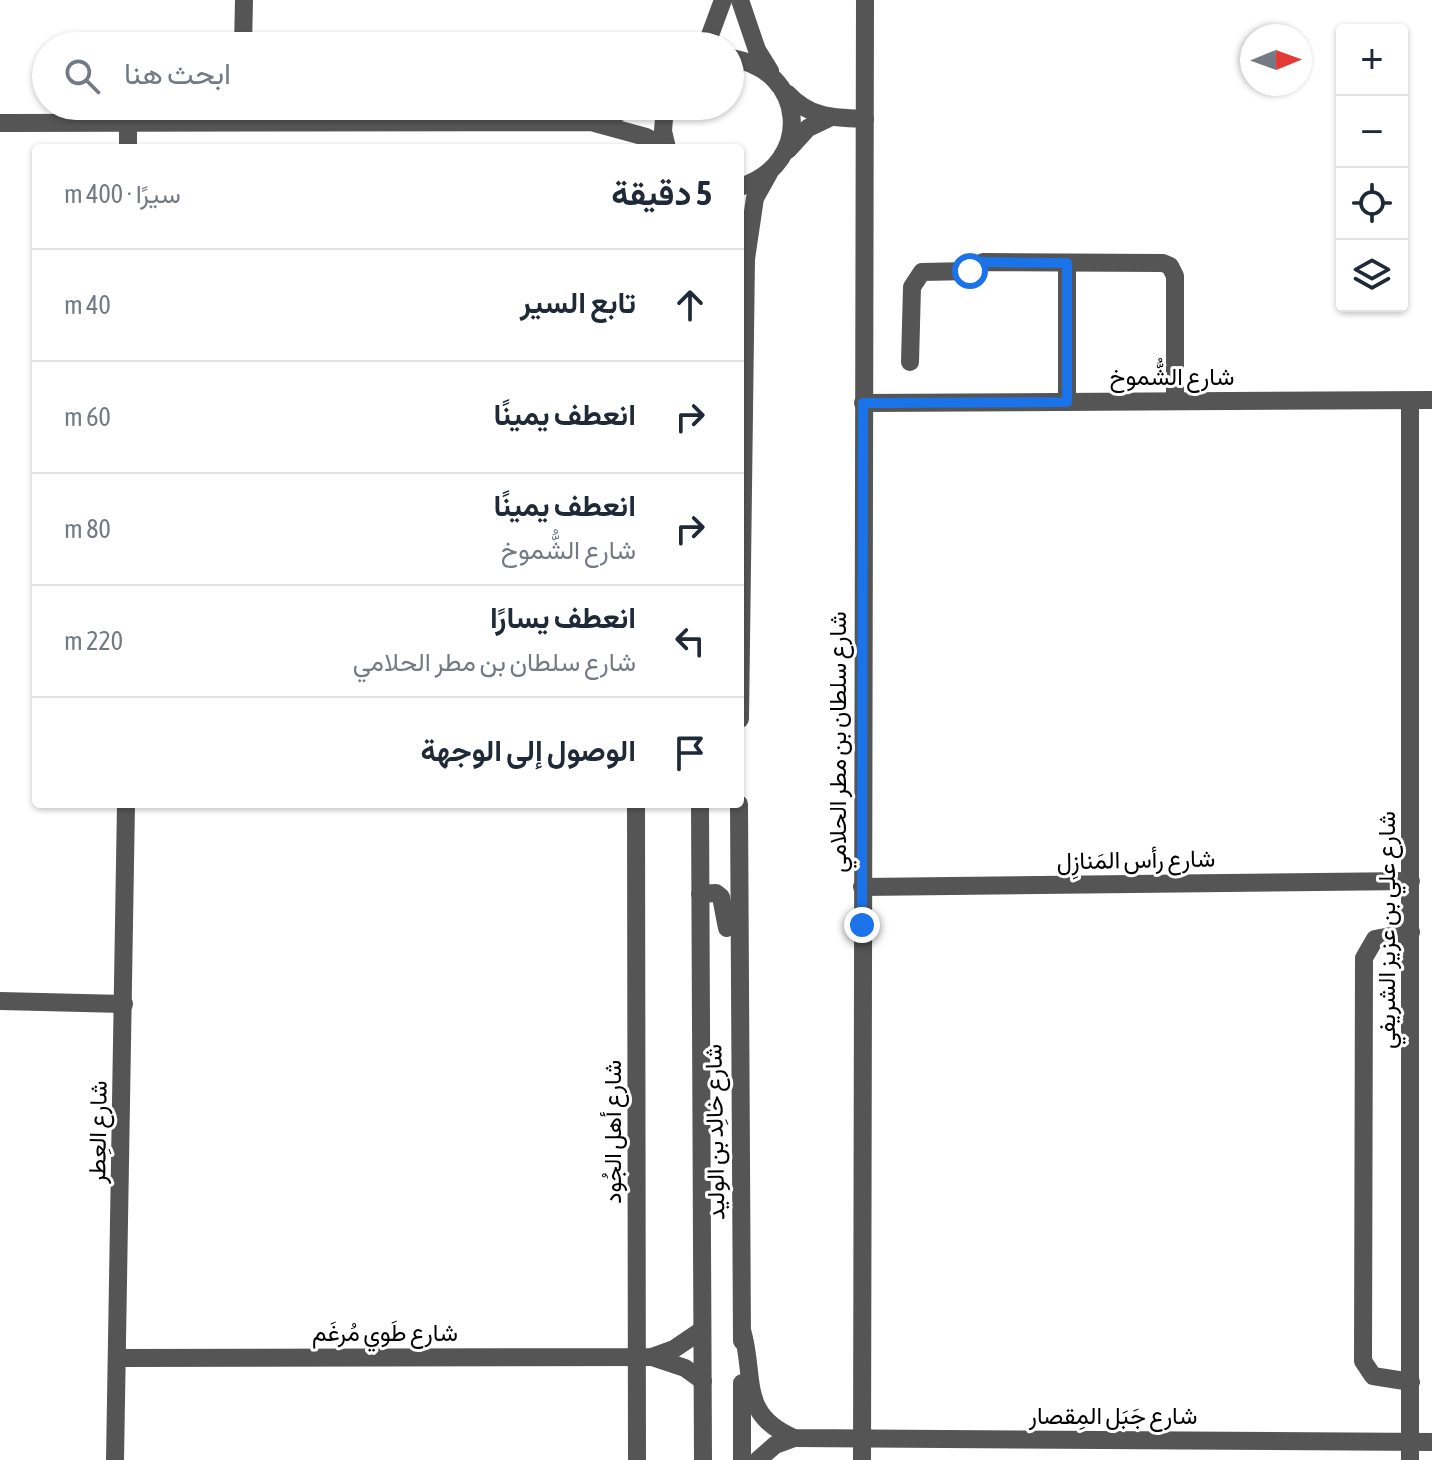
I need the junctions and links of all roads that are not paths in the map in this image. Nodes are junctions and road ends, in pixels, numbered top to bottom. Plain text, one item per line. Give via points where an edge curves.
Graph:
1 (244, 0) edge
2 (723, 0) edge
3 (740, 0) edge
4 (865, 0) edge
5 (243, 32) edge
6 (711, 32) edge
7 (744, 61) edge
8 (778, 82) junction
9 (829, 118) junction
10 (865, 119) junction
11 (180, 120) edge
12 (504, 120) edge
13 (597, 120) edge
14 (664, 120) edge
15 (591, 122) junction
16 (0, 123) edge
17 (128, 125) junction
18 (128, 144) edge
19 (659, 144) edge
20 (666, 144) edge
21 (783, 157) junction
22 (769, 173) junction
23 (744, 185) edge
24 (1067, 263) junction
25 (910, 362) dead end
26 (1432, 400) edge
27 (1175, 401) junction
28 (1410, 401) junction
29 (1067, 402) junction
30 (863, 403) junction
31 (744, 412) edge
32 (126, 808) edge
33 (636, 808) edge
34 (700, 808) edge
35 (739, 808) edge
36 (1411, 881) junction
37 (862, 887) junction
38 (700, 894) junction
39 (1411, 932) junction
40 (737, 944) junction
41 (0, 1001) edge
42 (124, 1004) junction
43 (702, 1330) junction
44 (742, 1330) junction
45 (645, 1357) junction
46 (118, 1358) junction
47 (703, 1381) junction
48 (1411, 1382) junction
49 (794, 1438) junction
50 (862, 1438) junction
51 (1432, 1442) edge
52 (1410, 1451) edge
53 (115, 1460) edge
54 (637, 1460) edge
55 (703, 1460) edge
56 (742, 1460) edge
57 (758, 1460) edge
58 (862, 1460) edge

1 - 5 street
2 - 6 street
3 - 8 street via 757,50
4 - 10 street, شارع سلطان بن مطر الحلامي
7 - 8 street
8 - 9 street via 798,105
8 - 21 street via 792,121
9 - 10 street
9 - 21 street via 808,128
10 - 30 street, شارع سلطان بن مطر الحلامي
11 - 17 street
12 - 15 street
13 - 15 street
14 - 20 street
15 - 19 street
16 - 17 street
17 - 18 street
21 - 22 street
22 - 23 street
22 - 31 street via 755,198 746,259
24 - 25 street via 983,262 970,271 922,272 912,287
24 - 27 street via 1163,263 1172,268
24 - 29 street
26 - 28 street, شارع الشُّموخ
27 - 28 street, شارع الشُّموخ
27 - 29 street, شارع الشُّموخ
28 - 36 street, شارع علي بن عزيز الشريفي
29 - 30 street, شارع الشُّموخ
30 - 37 street, شارع سلطان بن مطر الحلامي
32 - 42 street, شارع العِطر
33 - 45 street, شارع أهل الجُود
34 - 38 street, شارع خالِد بن الوليد
35 - 40 street, شارع خالِد بن الوليد
36 - 37 street, شارع رأس المَنازِل
36 - 39 street, شارع علي بن عزيز الشريفي
37 - 50 street, شارع سلطان بن مطر الحلامي
38 - 40 street via 721,897 727,928
38 - 43 street, شارع خالِد بن الوليد
39 - 48 street, شارع علي بن عزيز الشريفي
39 - 48 street via 1375,939 1364,958 1363,1314 1366,1370 1377,1378
40 - 44 street, شارع خالِد بن الوليد
41 - 42 street
42 - 46 street, شارع العِطر
43 - 45 street, شارع طَوي مُرغَم via 684,1344
43 - 47 street, شارع خالِد بن الوليد
44 - 49 street via 752,1400 773,1429
44 - 56 street, شارع خالِد بن الوليد
45 - 46 street, شارع طَوي مُرغَم
45 - 47 street, شارع طَوي مُرغَم via 685,1368
45 - 54 street, شارع أهل الجُود
46 - 53 street, شارع العِطر
47 - 55 street, شارع خالِد بن الوليد
48 - 52 street, شارع علي بن عزيز الشريفي
49 - 50 street, شارع جَبَل المِقصار
49 - 57 street
50 - 52 street, شارع جَبَل المِقصار
50 - 58 street, شارع سلطان بن مطر الحلامي
51 - 52 street, شارع جَبَل المِقصار

